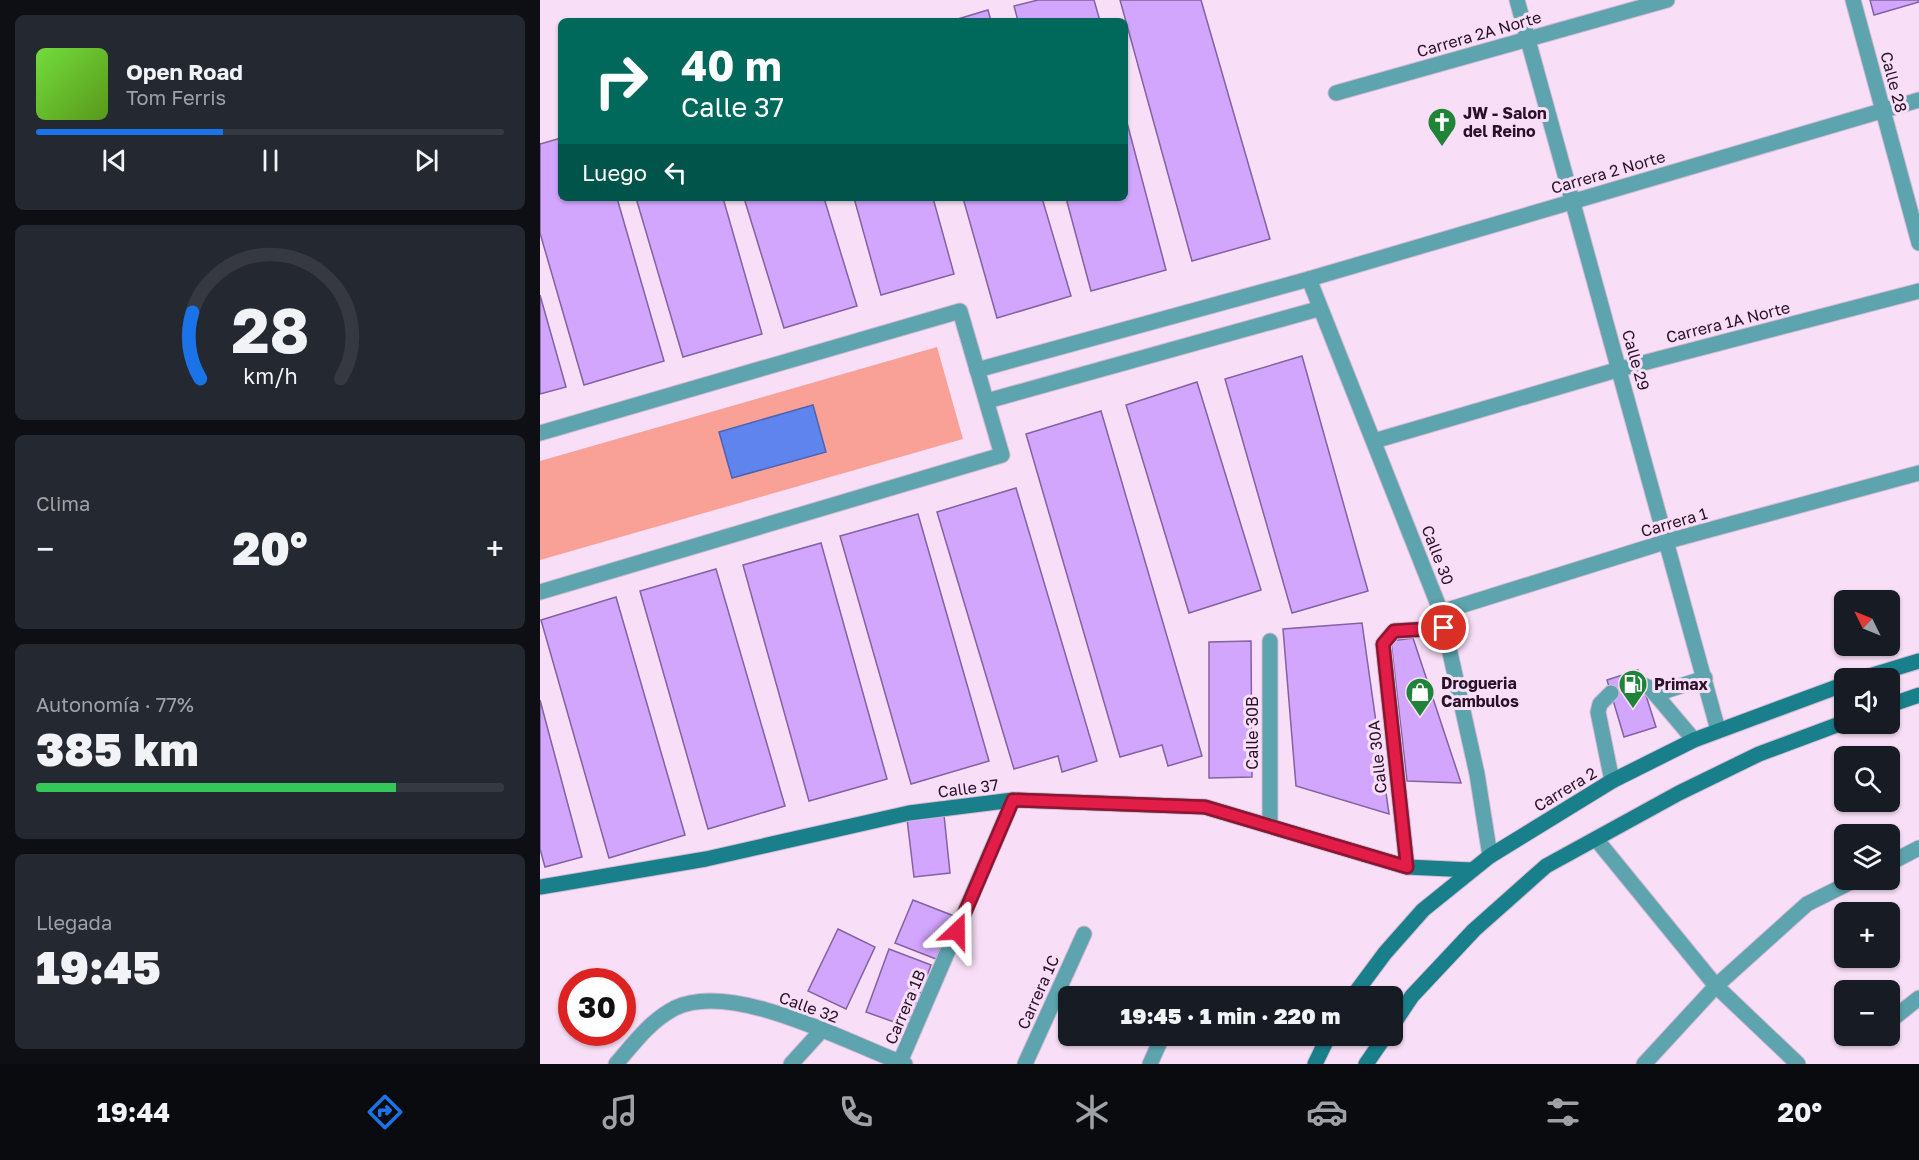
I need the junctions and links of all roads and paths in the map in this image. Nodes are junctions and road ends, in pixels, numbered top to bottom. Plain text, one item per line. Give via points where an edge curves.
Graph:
1 (1517, 0) edge
2 (1667, 0) edge
3 (1852, 0) edge
4 (1528, 39) junction
5 (1336, 93) dead end
6 (1919, 100) edge
7 (1882, 110) junction
8 (1573, 201) junction
9 (1919, 243) edge
10 (1308, 279) junction
11 (1919, 291) edge
12 (1318, 309) junction
13 (1620, 369) junction
14 (977, 370) junction
15 (987, 401) junction
16 (540, 433) edge
17 (1374, 441) junction
18 (1919, 473) edge
19 (1668, 541) junction
20 (540, 592) edge
21 (1441, 612) junction
22 (1444, 628) junction
23 (1270, 640) dead end
24 (1919, 661) edge
25 (1896, 668) edge
26 (1705, 678) junction
27 (1643, 685) dead end
28 (1834, 688) edge
29 (1611, 693) dead end
30 (1656, 694) junction
31 (1919, 695) edge
32 (1900, 702) edge
33 (1834, 726) edge
34 (1718, 730) junction
35 (1694, 740) junction
36 (1612, 781) junction
37 (1013, 800) junction
38 (1270, 825) junction
39 (1596, 839) junction
40 (1919, 848) edge
41 (1490, 856) junction
42 (1900, 858) edge
43 (1407, 867) junction
44 (1471, 870) junction
45 (540, 887) edge
46 (1835, 890) edge
47 (1084, 934) dead end
48 (1360, 986) edge
49 (1716, 986) junction
50 (1919, 998) edge
51 (1403, 1010) edge
52 (1900, 1012) edge
53 (822, 1030) junction
54 (1158, 1046) edge
55 (1323, 1046) edge
56 (1378, 1046) edge
57 (903, 1063) edge
58 (616, 1064) edge
59 (791, 1064) edge
60 (1025, 1064) edge
61 (1150, 1064) edge
62 (1314, 1064) edge
63 (1366, 1064) edge
64 (1644, 1064) edge
65 (1798, 1064) edge

1 - 4 street, Calle 29
2 - 4 street, Carrera 2A Norte
3 - 7 street, Calle 28
4 - 5 street, Carrera 2A Norte
4 - 8 street, Calle 29
6 - 7 street, Carrera 2 Norte
7 - 8 street, Carrera 2 Norte
7 - 9 street, Calle 28
8 - 10 street, Carrera 2 Norte
8 - 13 street, Calle 29
10 - 12 street, Calle 30
10 - 14 street, Carrera 2 Norte
11 - 13 street, Carrera 1A Norte
12 - 15 street
12 - 17 street, Calle 30
13 - 17 street, Carrera 1A Norte
13 - 19 street, Calle 29
14 - 15 street
14 - 16 street via 960,310
15 - 20 street via 1002,455
17 - 21 street, Calle 30
18 - 19 street, Carrera 1
19 - 21 street, Carrera 1
19 - 26 street, Calle 29
21 - 22 street, Calle 30
22 - 41 street, Calle 30 via 1477,774
22 - 43 street, Calle 30A via 1394,631 1383,644
23 - 38 street, Calle 30B
24 - 25 main road
26 - 30 street
26 - 34 street, Calle 29
27 - 30 street
28 - 34 main road, Carrera 2
29 - 36 street via 1598,712
30 - 35 street
31 - 32 main road
33 - 39 main road via 1759,754
34 - 35 main road, Carrera 2
35 - 36 main road, Carrera 2
36 - 41 main road, Carrera 2
37 - 38 main road, Calle 37 via 1205,807
37 - 45 main road, Calle 37 via 909,813 706,859
37 - 57 street, Carrera 1B
38 - 43 main road, Calle 37
39 - 49 street
39 - 51 main road via 1546,866 1474,930
40 - 42 street
41 - 44 main road, Carrera 2
43 - 44 main road, Calle 37
44 - 48 main road, Carrera 2 via 1423,910
46 - 49 street via 1807,904
47 - 60 street, Carrera 1C
49 - 64 street
49 - 65 street
50 - 52 street
53 - 57 street, Calle 32
53 - 58 street, Calle 32 via 747,1004 697,1001 653,1022
53 - 59 street
54 - 61 street
55 - 62 main road
56 - 63 main road

